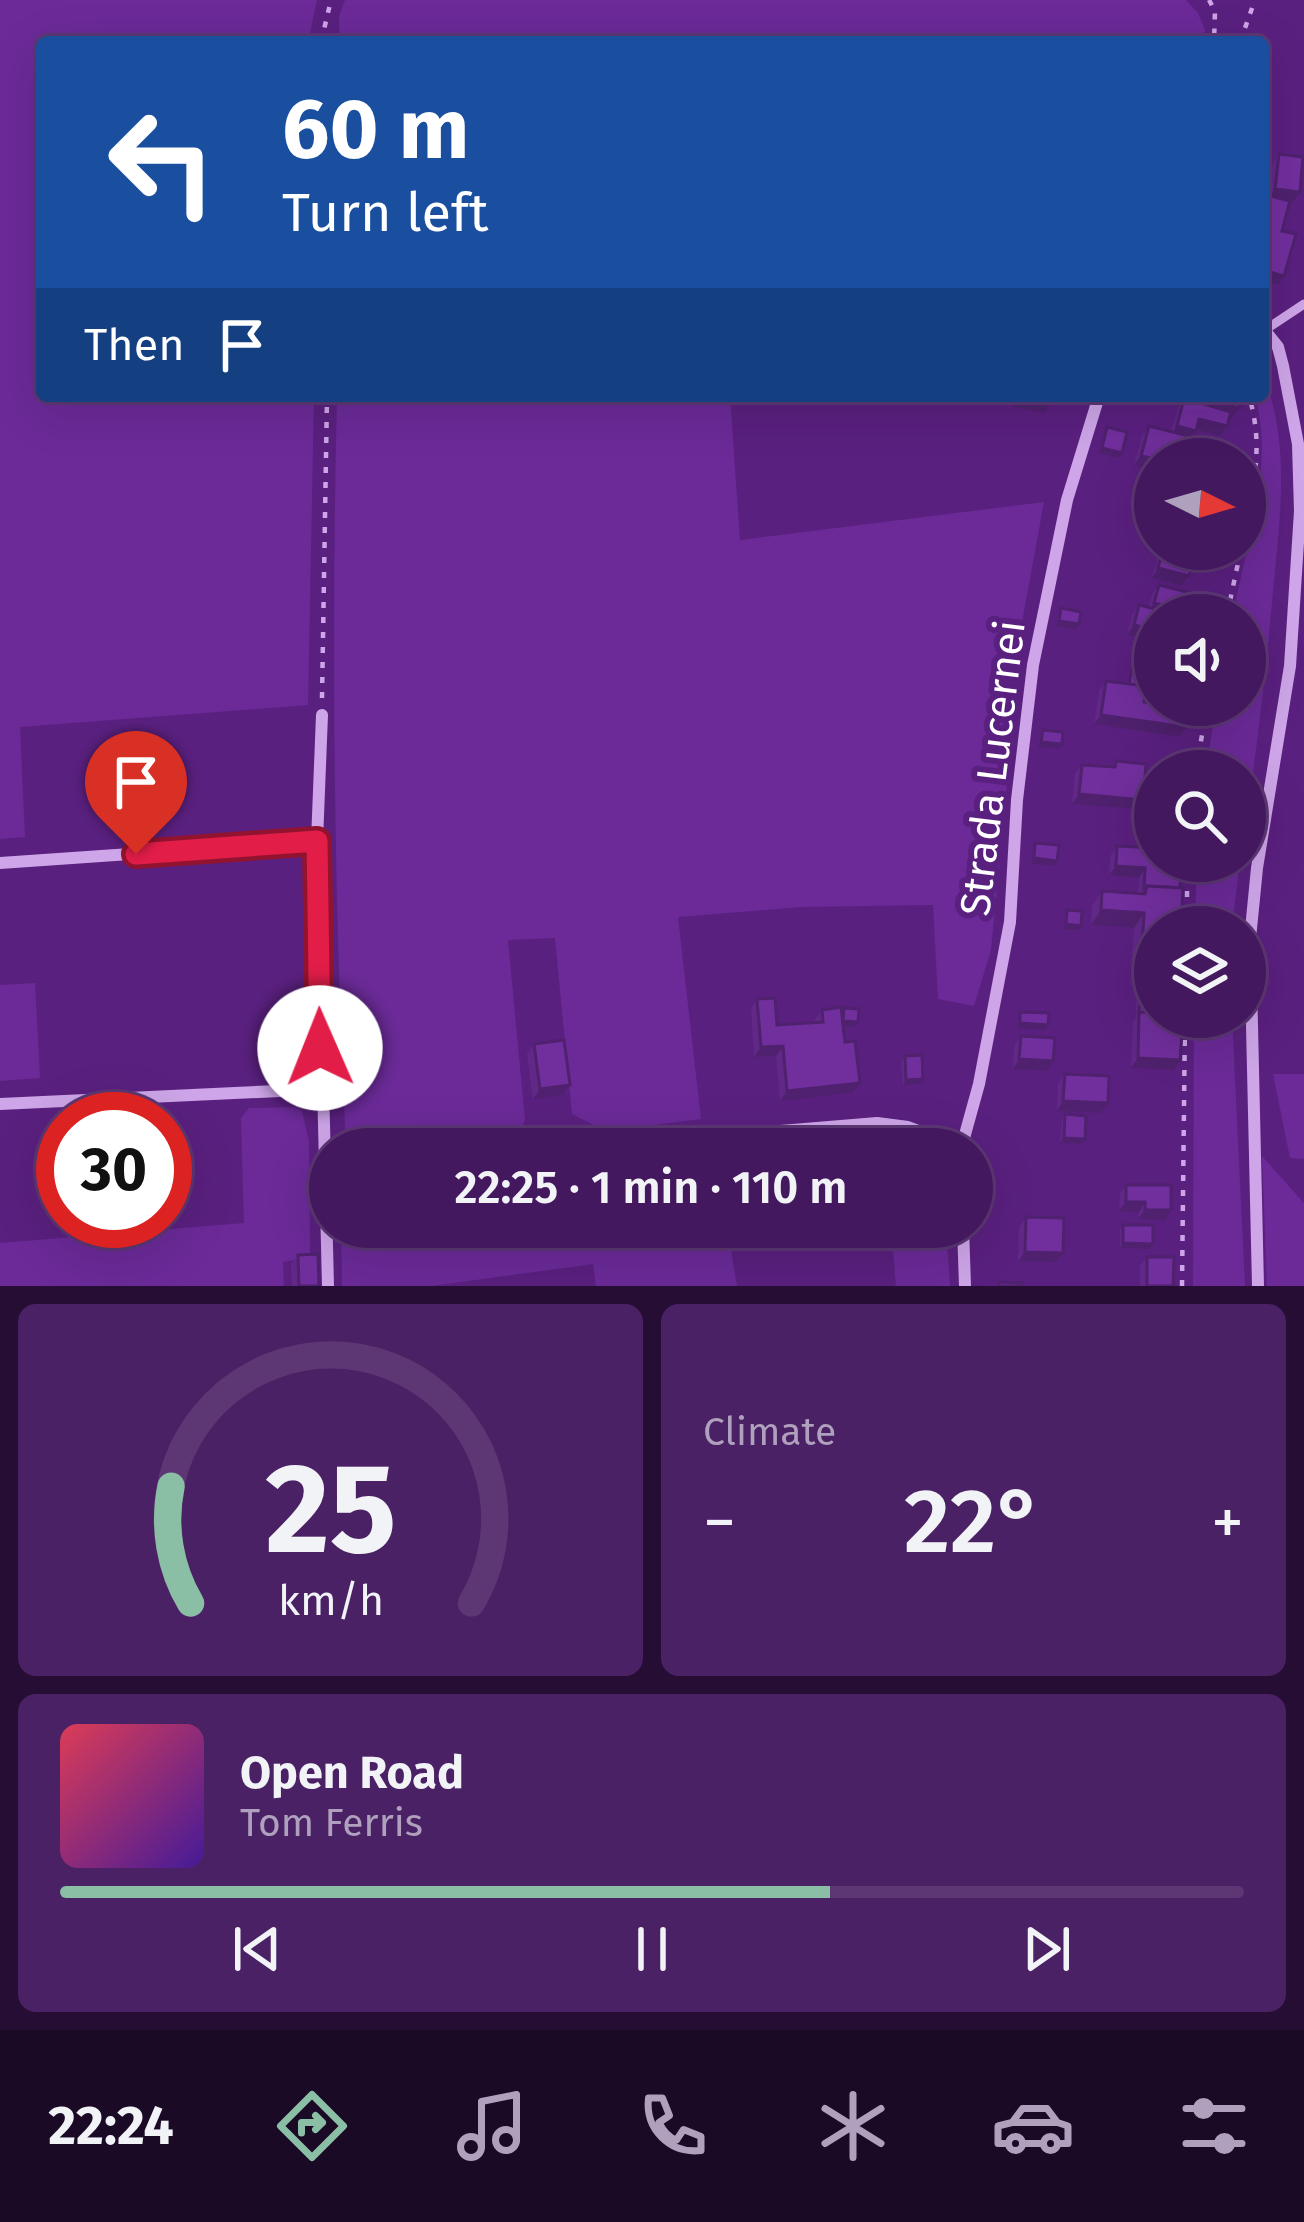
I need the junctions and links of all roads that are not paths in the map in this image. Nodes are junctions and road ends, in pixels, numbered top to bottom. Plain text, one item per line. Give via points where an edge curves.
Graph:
1 (1304, 304) edge
2 (1269, 326) edge
3 (1269, 335) edge
4 (1097, 402) edge
5 (322, 716) road end
6 (317, 841) junction
7 (0, 863) edge
8 (321, 1089) junction
9 (0, 1105) edge
10 (816, 1128) edge
11 (911, 1128) edge
12 (967, 1128) edge
13 (964, 1248) edge
14 (328, 1286) edge
15 (965, 1286) edge
16 (1258, 1286) edge

1 - 2 lane
3 - 16 street via 1298,444 1300,512 1290,666 1250,939
4 - 12 street, Strada Lucernei via 1066,500 1033,665 1010,922
5 - 6 street
6 - 7 street
6 - 8 street
8 - 9 street
8 - 14 street
10 - 11 street
13 - 15 street

